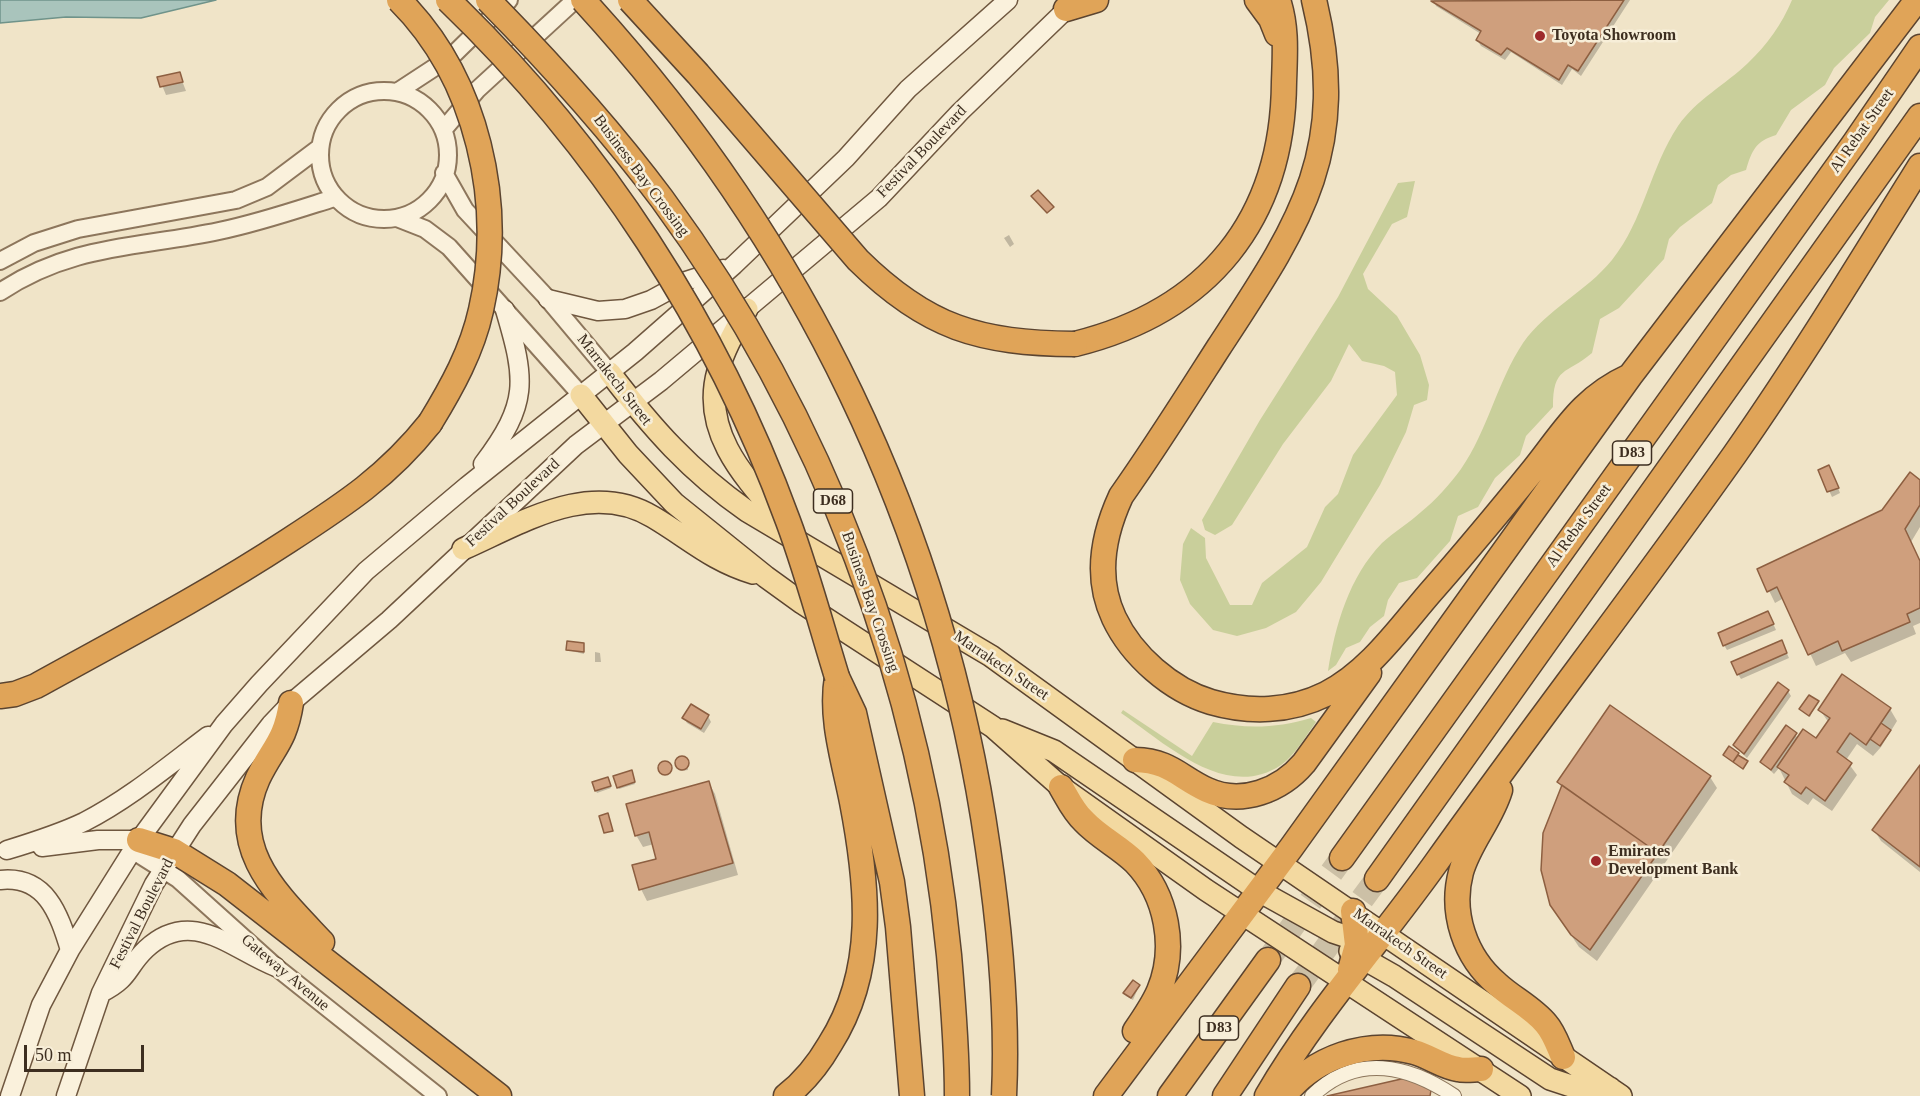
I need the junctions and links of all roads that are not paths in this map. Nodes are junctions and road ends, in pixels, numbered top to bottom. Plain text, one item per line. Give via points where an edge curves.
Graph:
1 (399, 0) edge
2 (448, 0) edge
3 (488, 0) edge
4 (509, 0) edge
5 (575, 0) edge
6 (583, 0) edge
7 (630, 0) edge
8 (1008, 0) edge
9 (1096, 0) edge
10 (1257, 0) edge
11 (1278, 0) edge
12 (1314, 0) edge
13 (1917, 0) edge
14 (1071, 4) edge
15 (1920, 47) edge
16 (1285, 60) junction
17 (397, 92) junction
18 (1920, 116) edge
19 (444, 129) junction
20 (319, 148) junction
21 (1920, 166) edge
22 (444, 173) junction
23 (334, 198) junction
24 (397, 218) junction
25 (0, 261) edge
26 (734, 265) junction
27 (0, 292) edge
28 (548, 299) junction
29 (747, 309) junction
30 (505, 310) junction
31 (610, 373) junction
32 (1630, 376) junction
33 (581, 395) junction
34 (632, 403) junction
35 (604, 424) junction
36 (467, 486) junction
37 (804, 544) junction
38 (463, 549) junction
39 (766, 577) junction
40 (1398, 631) junction
41 (837, 677) junction
42 (0, 696) edge
43 (291, 704) junction
44 (224, 724) junction
45 (993, 727) junction
46 (1135, 760) junction
47 (1509, 761) junction
48 (1061, 787) junction
49 (135, 845) junction
50 (3, 850) edge
51 (1342, 858) tunnel mouth
52 (169, 860) junction
53 (1280, 863) junction
54 (1377, 879) tunnel mouth
55 (0, 880) edge
56 (1259, 891) junction
57 (1353, 911) junction
58 (1242, 912) junction
59 (1383, 934) junction
60 (70, 950) junction
61 (1359, 950) junction
62 (1268, 960) tunnel mouth
63 (276, 967) junction
64 (1346, 981) junction
65 (1298, 986) tunnel mouth
66 (102, 993) junction
67 (375, 998) junction
68 (1563, 1057) junction
69 (1481, 1069) junction
70 (1121, 1075) junction
71 (1616, 1092) edge
72 (10, 1096) edge
73 (66, 1096) edge
74 (438, 1096) edge
75 (499, 1096) edge
76 (786, 1096) edge
77 (912, 1096) edge
78 (957, 1096) edge
79 (1004, 1096) edge
80 (1106, 1096) edge
81 (1170, 1096) edge
82 (1225, 1096) edge
83 (1268, 1096) edge
84 (1284, 1096) edge
85 (1312, 1096) edge
86 (1454, 1096) edge
87 (1520, 1096) edge

1 - 42 highway, bridge via 451,74 477,140 488,190 488,272 468,351 452,388 408,451 352,499 236,576 36,686
2 - 41 highway, bridge via 575,139 663,264 715,359 766,467 806,572
3 - 78 highway, Business Bay Crossing / D68, bridge via 605,126 663,201 765,360 809,444 880,620 907,711 928,803 943,895
4 - 17 street via 452,56
5 - 19 street via 482,86
6 - 79 highway, bridge via 671,102 728,179 780,260 851,392 905,520 948,653 981,800 1002,980
7 - 16 highway, bridge via 887,288 920,311 956,328 994,339 1034,344 1075,344 1137,325 1208,276 1237,243 1268,186 1283,122
8 - 26 main road via 908,89 846,158
9 - 14 highway
10 - 16 highway via 1270,19
11 - 16 highway via 1286,33
12 - 40 highway via 1327,91 1320,155 1311,186 1280,253 1121,496 1104,543 1106,594 1114,618 1130,644 1151,667 1176,686 1228,707 1278,709 1326,694 1347,681
13 - 32 highway
14 - 29 main road, Festival Boulevard via 892,185
15 - 51 highway, Al Rebat Street / D83
17 - 19 street via 420,101
17 - 20 street via 374,92 352,101 330,121
18 - 54 highway, D83
19 - 22 street via 448,151
20 - 23 street via 322,176
20 - 25 street via 267,187 236,201 78,229 34,243
21 - 47 highway via 1737,452
22 - 24 street via 426,201
22 - 28 street, Marrakech Street via 465,210
23 - 24 street via 369,218
23 - 27 street via 219,231 81,254 37,270
24 - 30 street via 425,229 449,248
26 - 28 main road via 686,281 625,309 598,311
26 - 31 main road
28 - 31 street, Marrakech Street
29 - 34 main road, Festival Boulevard
29 - 37 main road via 717,373 718,429 735,465
30 - 33 street
30 - 36 main road via 520,364 518,401 506,432
31 - 33 main road
31 - 34 main road, Marrakech Street
32 - 40 highway via 1600,392 1575,414
32 - 53 highway
33 - 35 main road
33 - 36 main road
34 - 35 main road, Festival Boulevard
34 - 37 main road, Marrakech Street via 698,474 747,511
35 - 38 main road, Festival Boulevard
35 - 39 main road via 674,502
36 - 44 main road via 366,571
37 - 46 main road, Marrakech Street via 991,656
38 - 39 main road via 560,507 604,502 651,515 724,564
38 - 43 main road, Festival Boulevard via 389,620
39 - 45 main road
40 - 46 highway via 1304,763 1273,788 1247,796 1221,794 1161,762
41 - 76 highway via 833,706 860,854 866,944 858,987 842,1026 819,1063
41 - 77 highway via 855,713 890,871
43 - 52 main road, Festival Boulevard via 256,742
43 - 67 highway via 285,734 252,795 252,849 276,893
44 - 49 main road
44 - 50 main road via 146,784 100,813 53,836
45 - 48 main road
45 - 56 main road via 1054,751
46 - 53 main road, Marrakech Street
47 - 59 highway
47 - 68 highway via 1494,808 1461,873 1460,921 1477,963 1497,985 1546,1023
48 - 58 main road
48 - 70 highway via 1083,820 1144,873 1159,899 1167,930 1164,976 1153,1004 1129,1041
49 - 50 main road via 98,840
49 - 52 highway
49 - 60 main road
52 - 63 street, Gateway Avenue
52 - 66 main road, Festival Boulevard
52 - 67 highway via 227,884
53 - 56 highway
53 - 57 main road, Marrakech Street
55 - 60 main road via 28,883 47,896 61,921
56 - 58 highway
56 - 61 main road
57 - 59 main road, Marrakech Street
57 - 61 highway
58 - 61 main road via 1289,917
58 - 64 main road
58 - 70 highway
59 - 61 highway
59 - 68 main road, Marrakech Street
60 - 72 main road via 41,1005
61 - 64 highway
61 - 71 main road via 1550,1079 1577,1088
62 - 81 highway, D83
63 - 66 main road via 252,958 220,937 201,931 181,931 147,948 125,978
63 - 74 street, Gateway Avenue
64 - 69 main road
64 - 83 highway
65 - 82 highway, D83
66 - 73 main road, Festival Boulevard
67 - 75 highway
68 - 71 main road, Marrakech Street
69 - 84 highway via 1456,1069 1395,1048 1360,1050 1313,1069
69 - 87 main road
70 - 80 highway
85 - 86 street via 1341,1076 1383,1067 1421,1076

